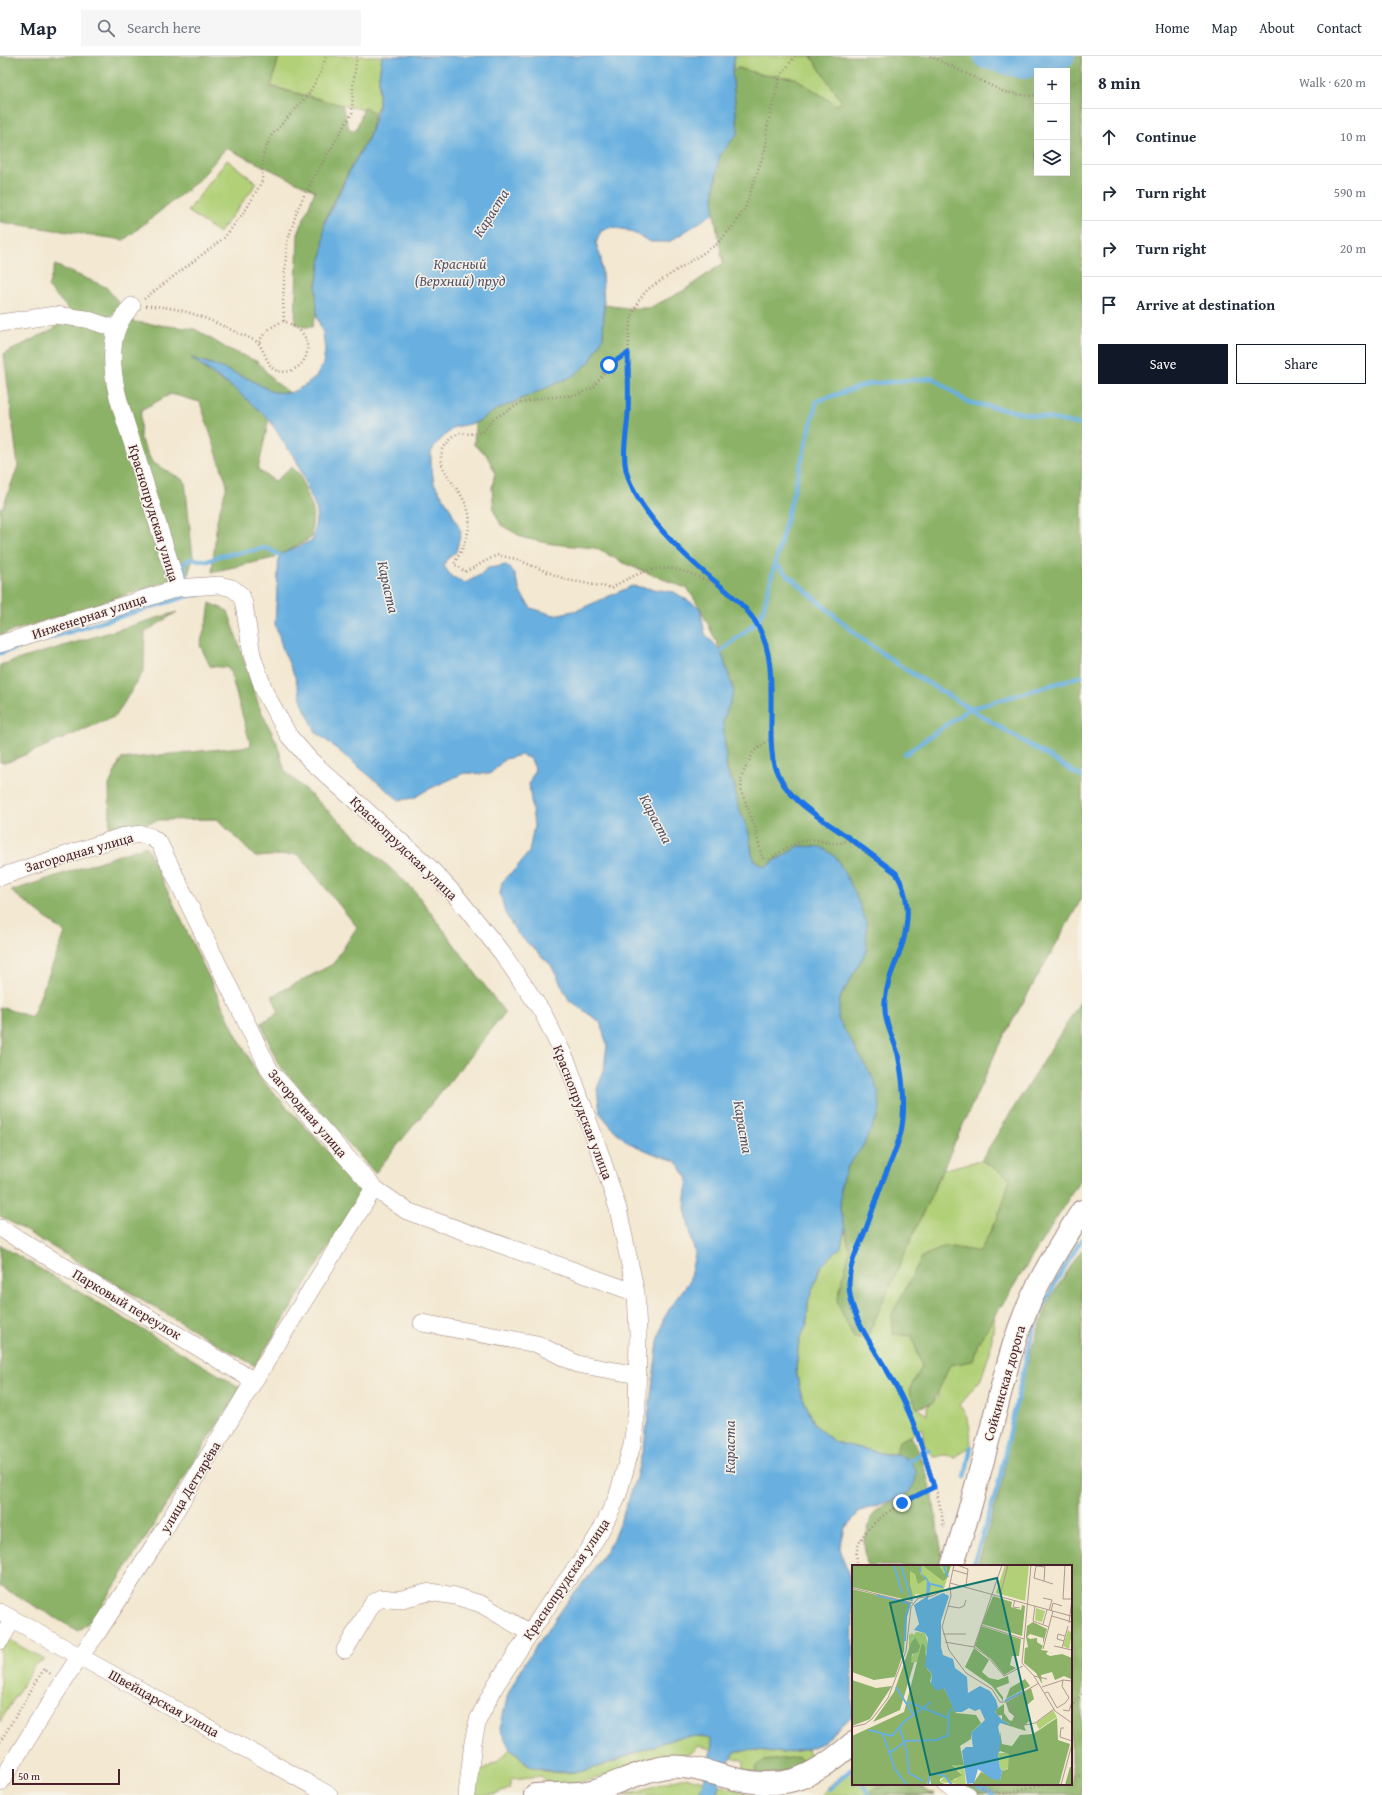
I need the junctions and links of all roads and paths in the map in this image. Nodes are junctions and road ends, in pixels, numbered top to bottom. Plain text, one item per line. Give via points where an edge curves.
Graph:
1 (326, 56) edge
2 (357, 56) edge
3 (795, 56) edge
4 (930, 56) edge
5 (1082, 78) edge
6 (1070, 85) edge
7 (1034, 95) edge
8 (132, 306) junction
9 (284, 321) junction
10 (0, 323) edge
11 (116, 329) junction
12 (259, 343) junction
13 (628, 353) junction
14 (721, 586) junction
15 (178, 588) junction
16 (0, 644) edge
17 (772, 738) junction
18 (852, 840) junction
19 (0, 877) edge
20 (374, 1188) junction
21 (1082, 1211) edge
22 (0, 1228) edge
23 (636, 1293) junction
24 (422, 1323) dead end
25 (638, 1375) junction
26 (254, 1381) junction
27 (934, 1487) junction
28 (946, 1535) dead end
29 (857, 1565) edge
30 (952, 1565) edge
31 (6, 1615) edge
32 (530, 1633) junction
33 (0, 1641) edge
34 (345, 1650) dead end
35 (80, 1656) junction
36 (1082, 1694) edge
37 (1072, 1706) edge
38 (852, 1744) edge
39 (1082, 1775) edge
40 (1072, 1778) edge
41 (0, 1783) edge
42 (949, 1785) edge
43 (1040, 1785) edge
44 (974, 1791) edge
45 (321, 1793) edge
46 (467, 1795) edge
47 (535, 1795) edge

1 - 8 path via 321,72 308,95 271,136 263,155 259,188 224,238 149,296
2 - 9 path via 352,112 307,189 287,243
3 - 13 path via 780,77 766,127 766,147 745,208 717,244 648,289 639,300 629,331
4 - 7 path via 1004,92
5 - 6 path
8 - 11 street, Краснопрудская улица
8 - 12 path via 158,306 196,314
9 - 12 path via 261,336
9 - 12 path via 298,328 305,336 307,353 301,365 292,371 275,370 270,366
10 - 11 street via 55,315 86,319
11 - 15 street, Краснопрудская улица via 113,368 120,402
13 - 14 path via 625,455 631,484 642,504 676,546
13 - 14 path via 609,365 594,387 577,395 521,403 493,419 483,432 459,433 450,439 443,448 440,460 444,471 465,500 469,515 466,537 454,564 465,572 497,555 516,559 567,580 612,588 623,579 666,568 679,570
14 - 17 path via 743,606 763,636 769,657 772,688
15 - 16 street, Инженерная улица
15 - 23 street, Краснопрудская улица via 219,585 232,588 241,595 252,655 265,693 289,736 310,760 428,866 456,896 502,953 543,1013 568,1064 601,1156 618,1209
17 - 18 path via 774,765 790,792 820,819
17 - 18 path via 754,751 742,775 741,791 755,827 762,858 769,860 797,842 814,840 839,844
18 - 27 path via 896,873 904,886 907,912 903,942 892,968 885,1001 885,1017 897,1054 904,1109 894,1154 853,1260 849,1283 851,1299 856,1314 909,1414 927,1460
19 - 20 street, Загородная улица via 120,837 141,834 159,843 270,1071
20 - 23 street, Загородная улица via 407,1211
20 - 26 street, улица Дегтярёва
21 - 30 main road, Сойкинская дорога via 1034,1293 1019,1328
22 - 26 street, Парковый переулок
23 - 25 street, Краснопрудская улица
24 - 25 street via 537,1344 577,1364
25 - 32 street, Краснопрудская улица via 632,1445 617,1498 583,1560
26 - 35 street, улица Дегтярёва via 162,1533 96,1636
27 - 28 path
27 - 29 path via 902,1503 874,1524 859,1544
31 - 33 street
31 - 35 street, Швейцарская улица
32 - 34 street via 481,1604 430,1592 398,1600 382,1598 373,1603
32 - 46 street, Краснопрудская улица via 495,1686 478,1720
35 - 41 street, улица Дегтярёва
35 - 45 street, Швейцарская улица
36 - 37 path
38 - 47 main road via 815,1772 784,1783 765,1784 688,1767 667,1767 590,1792
39 - 40 path
42 - 44 street
43 - 44 path via 1003,1794

